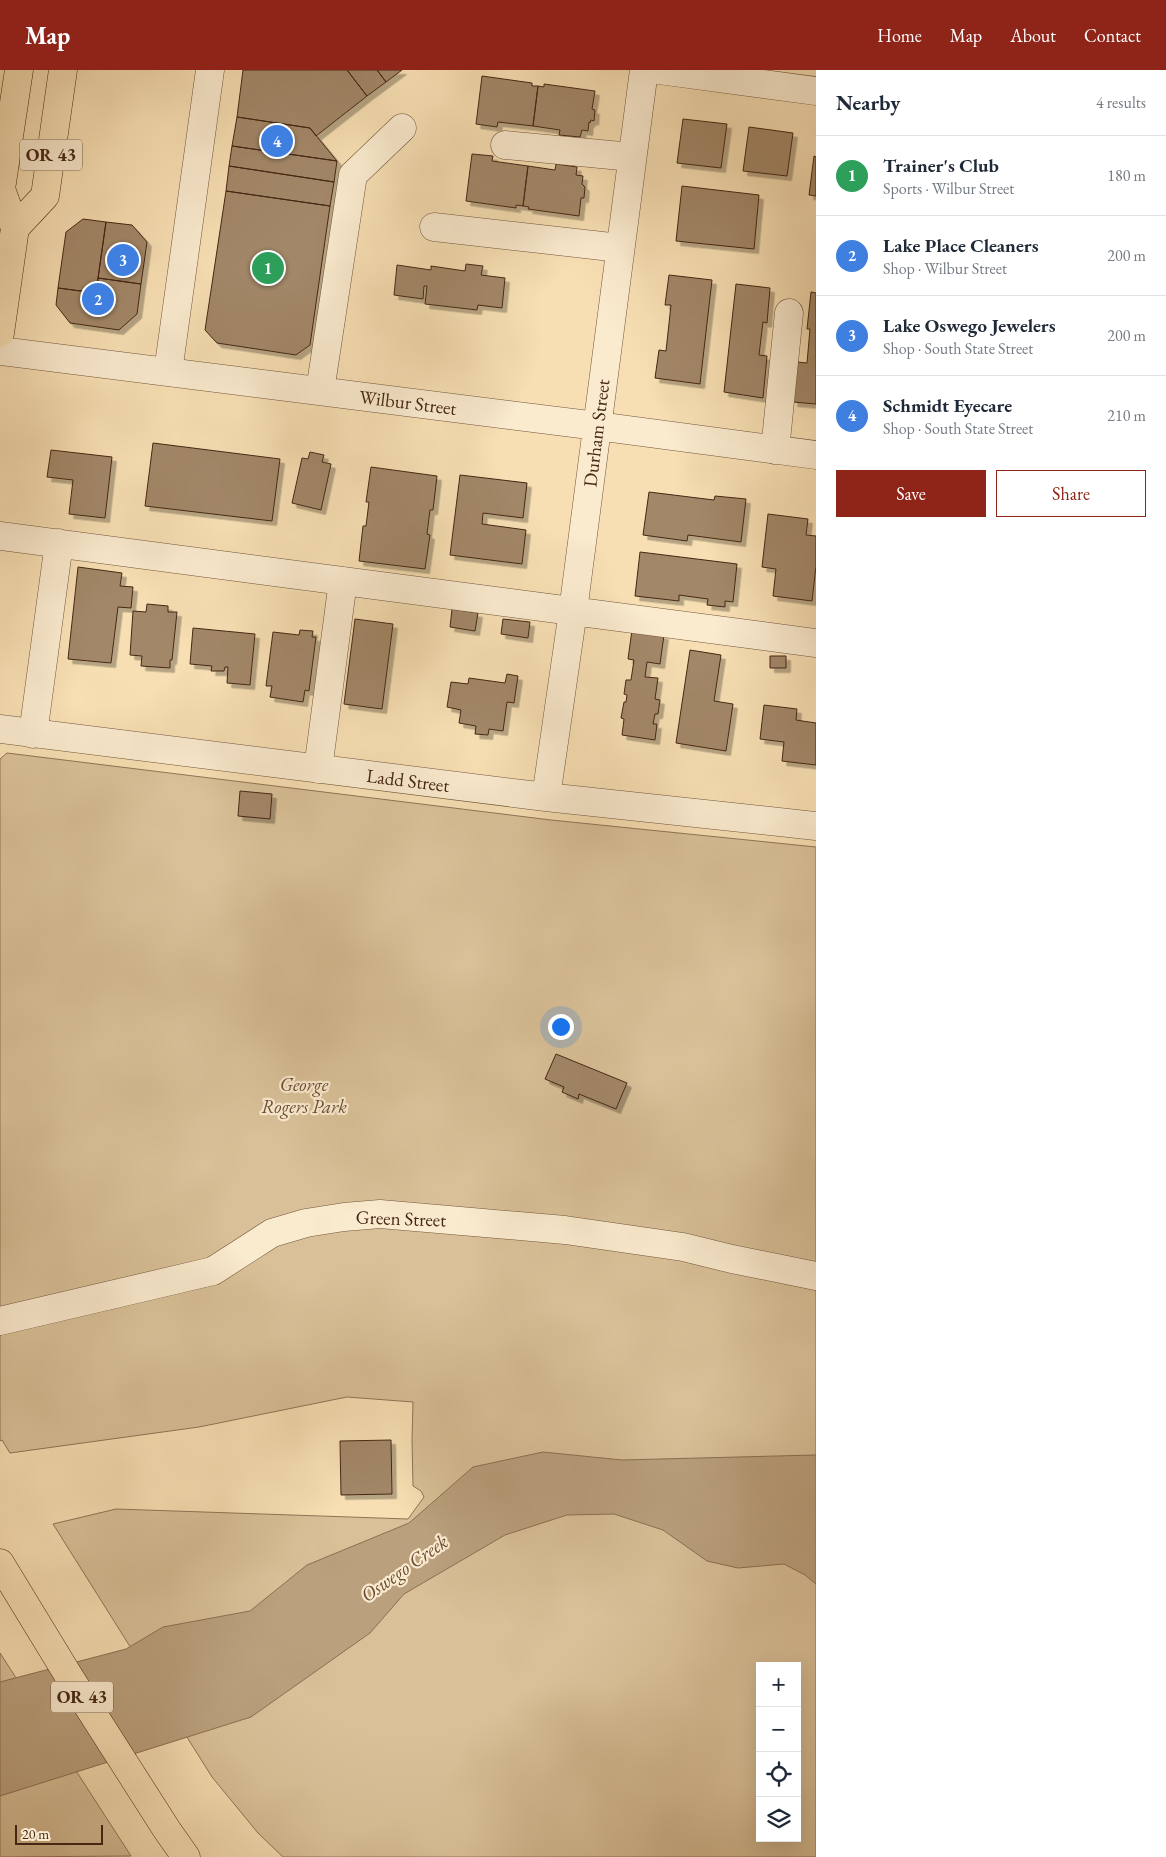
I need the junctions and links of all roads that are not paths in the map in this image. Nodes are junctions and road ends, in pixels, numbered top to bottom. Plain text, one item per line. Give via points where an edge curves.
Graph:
1 (20, 70) edge
2 (63, 70) edge
3 (644, 70) edge
4 (659, 70) edge
5 (209, 80) edge
6 (816, 91) edge
7 (402, 128) dead end
8 (505, 145) dead end
9 (632, 157) junction
10 (434, 227) dead end
11 (15, 228) junction
12 (620, 248) junction
13 (789, 313) dead end
14 (0, 333) edge
15 (0, 351) edge
16 (168, 372) junction
17 (320, 391) junction
18 (597, 426) junction
19 (775, 450) junction
20 (816, 455) edge
21 (0, 536) edge
22 (59, 544) junction
23 (343, 581) junction
24 (573, 611) junction
25 (816, 643) edge
26 (0, 729) edge
27 (33, 734) junction
28 (318, 769) junction
29 (546, 797) junction
30 (816, 826) edge
31 (816, 1276) edge
32 (0, 1321) edge
33 (0, 1563) edge
34 (186, 1857) edge

1 - 11 main road, OR 43 via 1,189
2 - 11 main road, OR 43 via 45,196
3 - 9 street, Durham Street
4 - 6 street
5 - 16 street
7 - 17 street via 353,174
8 - 9 street
9 - 12 street, Durham Street
10 - 12 street
11 - 14 main road, OR 43
12 - 18 street, Durham Street
13 - 19 street
15 - 16 street, Wilbur Street
16 - 17 street, Wilbur Street
17 - 18 street, Wilbur Street
18 - 19 street, Wilbur Street
18 - 24 street, Durham Street
19 - 20 street, Wilbur Street
21 - 22 street
22 - 23 street
22 - 27 street
23 - 24 street
23 - 28 street
24 - 25 street
24 - 29 street, Durham Street
26 - 27 street, Ladd Street
27 - 28 street, Ladd Street
28 - 29 street, Ladd Street
29 - 30 street, Ladd Street
31 - 32 street, Green Street via 683,1247 565,1230 380,1214 306,1223 272,1233 213,1270
33 - 34 main road, OR 43

